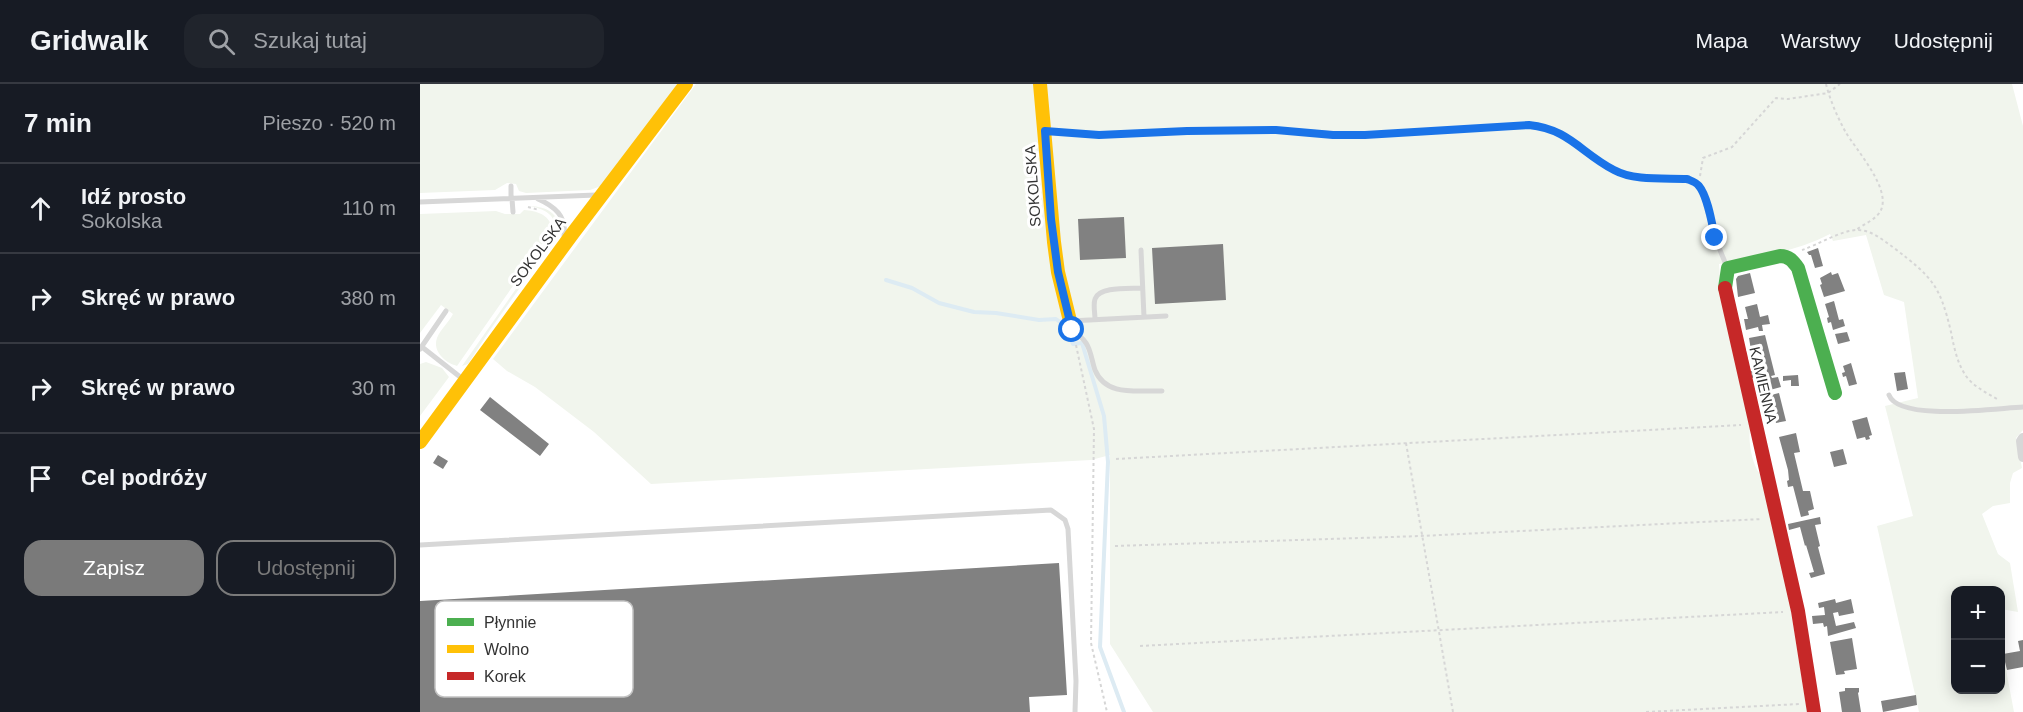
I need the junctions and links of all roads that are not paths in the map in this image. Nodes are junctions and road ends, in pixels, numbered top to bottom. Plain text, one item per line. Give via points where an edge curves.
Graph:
1 (686, 84) edge
2 (1040, 84) edge
3 (1045, 131) junction
4 (511, 186) dead end
5 (604, 194) junction
6 (511, 199) junction
7 (537, 199) junction
8 (420, 202) edge
9 (513, 209) road end
10 (561, 249) junction
11 (1141, 250) dead end
12 (1728, 268) junction
13 (1143, 288) junction
14 (446, 311) dead end
15 (1166, 316) dead end
16 (1144, 317) junction
17 (1095, 319) junction
18 (1070, 321) junction
19 (421, 348) edge
20 (465, 381) junction
21 (1162, 391) dead end
22 (1835, 393) dead end
23 (1889, 395) dead end
24 (2023, 407) edge
25 (2023, 438) edge
26 (420, 442) edge
27 (2023, 457) edge
28 (420, 545) edge
29 (1814, 707) edge
30 (1075, 712) edge

1 - 5 street, SOKOLSKA
2 - 3 street, SOKOLSKA
3 - 12 lane via 1099,135 1276,130 1354,135 1541,126 1561,133 1614,170 1695,182 1704,197
3 - 18 street, SOKOLSKA via 1051,219
4 - 6 lane
5 - 7 lane
5 - 10 street, SOKOLSKA
6 - 7 lane
6 - 8 lane
6 - 9 lane
7 - 10 lane via 551,205 563,219
10 - 20 street, SOKOLSKA
11 - 13 lane
12 - 22 street via 1779,256 1790,258 1798,268
12 - 29 street, KAMIENNA via 1725,291 1798,611
13 - 16 lane
13 - 17 lane via 1098,294 1094,300
14 - 19 lane
15 - 16 lane
16 - 17 lane
17 - 18 lane
18 - 21 lane via 1072,330 1086,343 1103,382 1113,389
19 - 20 lane
20 - 26 street, SOKOLSKA
23 - 24 lane via 1899,406 1930,411
25 - 27 street
28 - 30 lane via 1051,510 1065,520 1068,529

